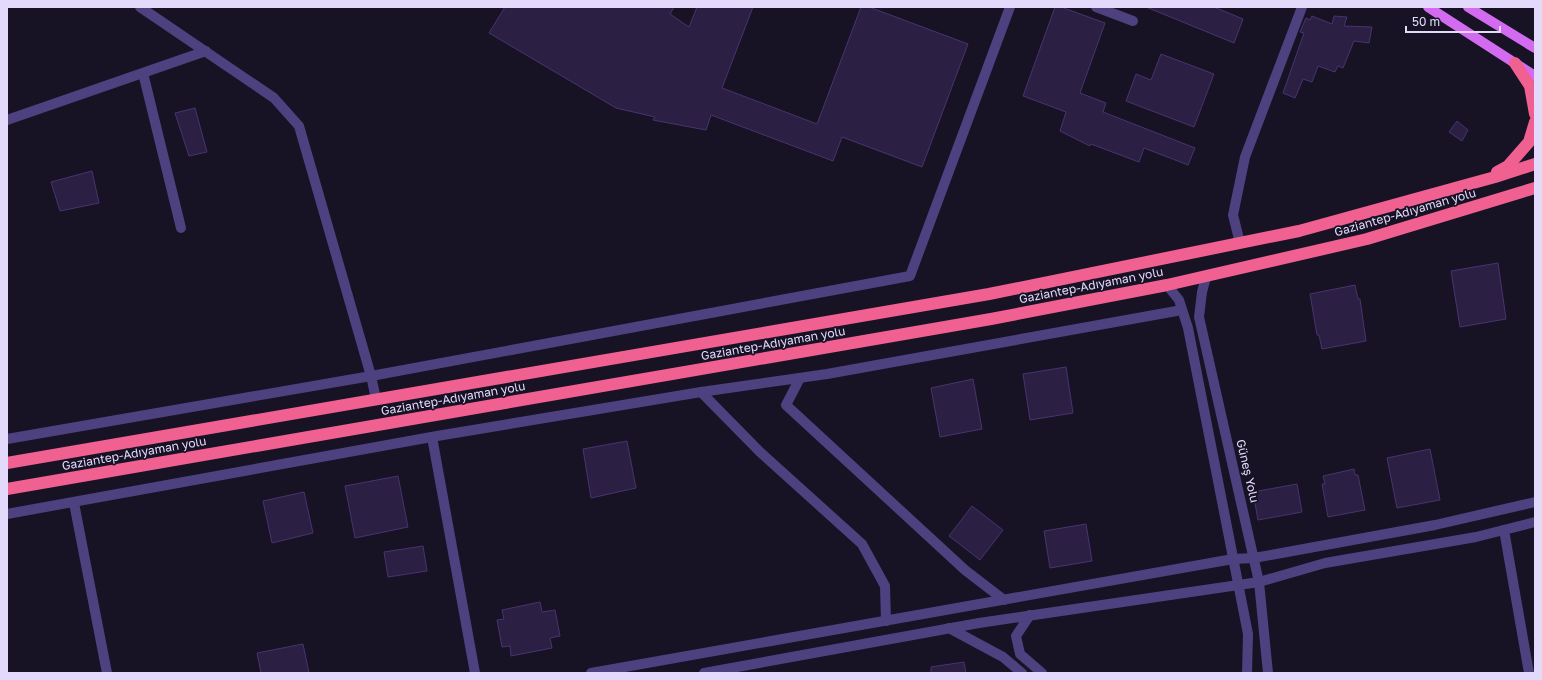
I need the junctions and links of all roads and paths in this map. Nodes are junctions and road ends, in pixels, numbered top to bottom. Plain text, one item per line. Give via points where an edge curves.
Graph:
1 (140, 7) edge
2 (1010, 7) edge
3 (1096, 7) edge
4 (1302, 7) edge
5 (1428, 7) edge
6 (1468, 7) edge
7 (1133, 21) dead end
8 (1535, 48) edge
9 (206, 51) junction
10 (1515, 63) junction
11 (143, 73) junction
12 (1535, 76) edge
13 (1535, 114) edge
14 (7, 120) edge
15 (1535, 122) edge
16 (1535, 164) edge
17 (1480, 181) junction
18 (1535, 188) edge
19 (181, 228) dead end
20 (1240, 243) junction
21 (1206, 277) junction
22 (1167, 285) junction
23 (1182, 310) junction
24 (371, 376) junction
25 (800, 378) junction
26 (701, 392) junction
27 (376, 399) junction
28 (432, 437) junction
29 (7, 439) edge
30 (7, 463) edge
31 (7, 489) edge
32 (1535, 502) edge
33 (74, 503) junction
34 (7, 514) edge
35 (1535, 522) edge
36 (1504, 530) junction
37 (1254, 558) junction
38 (1233, 559) junction
39 (1259, 582) junction
40 (1238, 585) junction
41 (1004, 600) junction
42 (1030, 615) junction
43 (886, 621) junction
44 (949, 628) junction
45 (107, 673) edge
46 (475, 673) edge
47 (591, 673) edge
48 (707, 673) edge
49 (1022, 673) edge
50 (1042, 673) edge
51 (1248, 673) edge
52 (1268, 673) edge
53 (1529, 673) edge

1 - 9 street
2 - 24 street via 910,276
3 - 7 street
4 - 20 street via 1245,157 1233,215
5 - 10 main road
6 - 8 main road
9 - 11 street
9 - 24 street via 274,98 299,126
10 - 12 main road
10 - 13 highway via 1530,86
11 - 14 street
11 - 19 street
15 - 17 highway via 1529,142 1508,166
16 - 17 highway, Gaziantep-Adıyaman yolu
17 - 20 highway, Gaziantep-Adıyaman yolu via 1299,230
18 - 21 highway, Gaziantep-Adıyaman yolu via 1367,239
20 - 27 highway, Gaziantep-Adıyaman yolu via 990,294
21 - 22 highway, Gaziantep-Adıyaman yolu
21 - 37 street, Güneş Yolu via 1200,317
22 - 23 street via 1179,300
22 - 31 highway, Gaziantep-Adıyaman yolu via 991,319
23 - 25 street
23 - 38 street via 1188,328
24 - 27 street
24 - 29 street
25 - 26 street
25 - 41 street via 786,405 965,570
26 - 28 street
26 - 43 street via 760,452 862,544 885,586
27 - 30 highway, Gaziantep-Adıyaman yolu
28 - 33 street
28 - 46 street
32 - 37 street via 1435,525
33 - 34 street
33 - 45 street
35 - 36 street
36 - 39 street via 1325,563
36 - 53 street
37 - 38 street
37 - 39 street, Güneş Yolu
38 - 40 street
38 - 41 street
39 - 40 street
39 - 52 street, Güneş Yolu
40 - 42 street
40 - 51 street via 1248,634
41 - 43 street
42 - 44 street
42 - 50 street via 1016,636 1020,654
43 - 47 street
44 - 48 street
44 - 49 street via 1003,657

